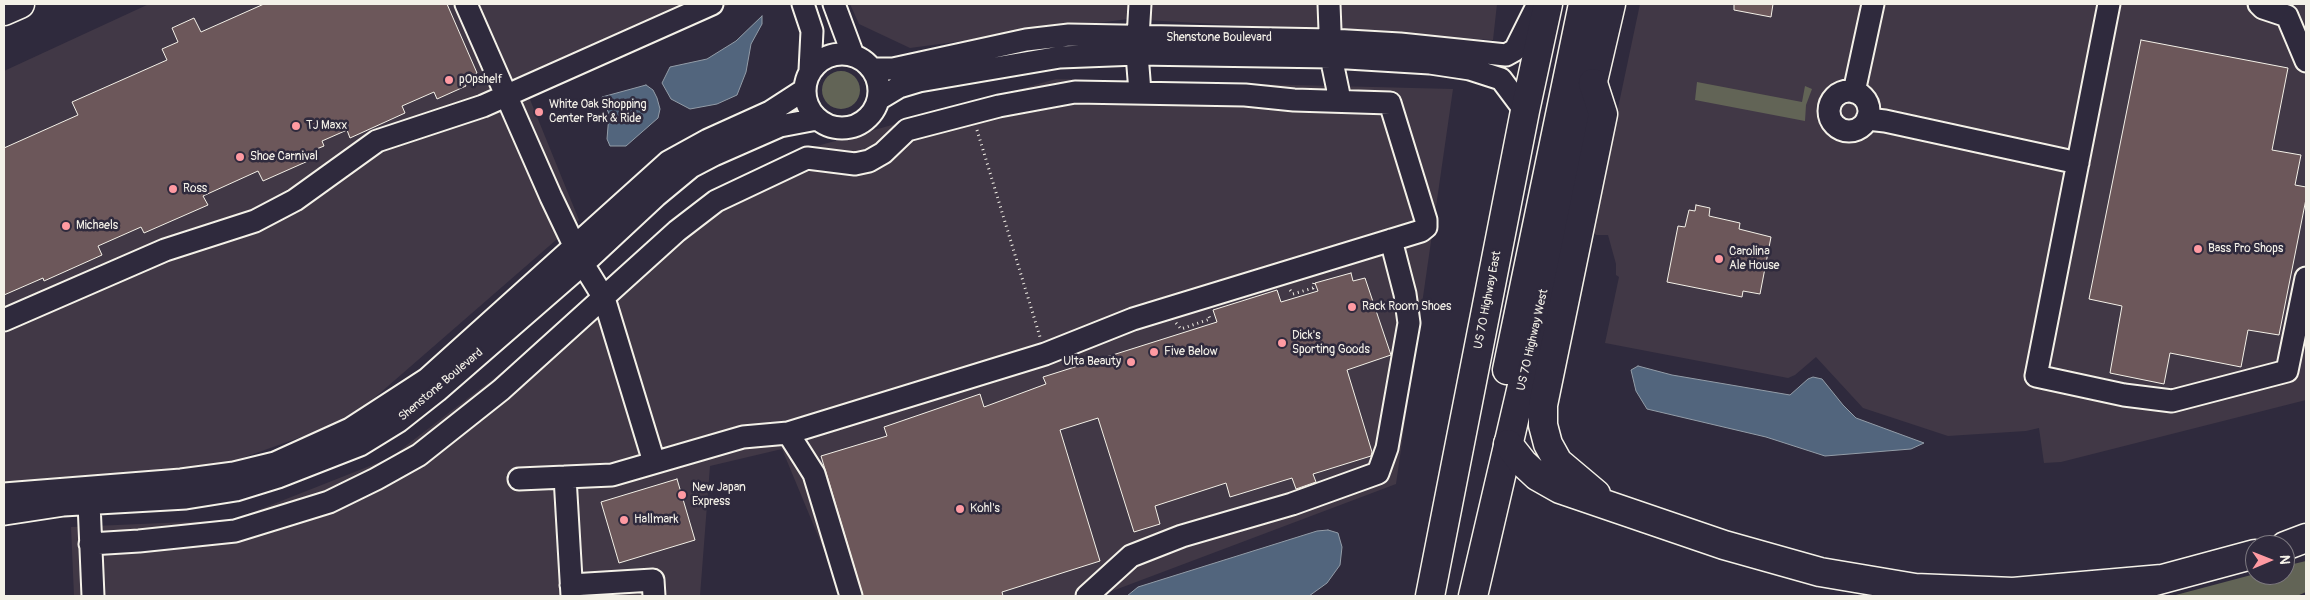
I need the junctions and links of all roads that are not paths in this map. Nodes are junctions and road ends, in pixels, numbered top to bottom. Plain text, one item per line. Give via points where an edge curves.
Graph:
1 (20, 4) edge
2 (466, 4) edge
3 (712, 4) edge
4 (803, 4) edge
5 (834, 4) edge
6 (1140, 4) edge
7 (1330, 4) edge
8 (1538, 4) edge
9 (1548, 4) edge
10 (1583, 4) edge
11 (1611, 4) edge
12 (1873, 4) edge
13 (2109, 4) edge
14 (2260, 4) edge
15 (4, 11) edge
16 (1137, 46) junction
17 (1331, 48) junction
18 (853, 55) junction
19 (2306, 61) edge
20 (872, 69) junction
21 (807, 80) junction
22 (1593, 84) junction
23 (1140, 92) junction
24 (1854, 92) junction
25 (504, 95) junction
26 (880, 100) junction
27 (1340, 100) junction
28 (1525, 111) junction
29 (817, 119) junction
30 (1867, 119) junction
31 (2078, 162) junction
32 (1391, 240) junction
33 (580, 256) junction
34 (2306, 278) edge
35 (604, 298) junction
36 (4, 320) edge
37 (788, 433) junction
38 (1508, 444) junction
39 (654, 462) junction
40 (565, 477) junction
41 (519, 478) dead end
42 (4, 494) edge
43 (89, 504) junction
44 (1616, 509) junction
45 (4, 514) edge
46 (90, 544) junction
47 (2245, 557) edge
48 (2162, 579) junction
49 (572, 591) edge
50 (93, 596) edge
51 (654, 596) edge
52 (851, 596) edge
53 (1087, 596) edge
54 (1430, 596) edge
55 (1473, 596) edge
56 (2094, 596) edge

1 - 15 main road
2 - 25 street
3 - 25 street
4 - 21 street via 812,31
5 - 18 street
6 - 16 street
7 - 17 street
8 - 17 street, Shenstone Boulevard via 1515,50 1506,55 1400,44
9 - 28 main road, US 70 Highway East
10 - 38 main road via 1505,380
11 - 22 main road, US 70 Highway West
12 - 24 street
13 - 31 street
14 - 19 street via 2287,16
16 - 17 street, Shenstone Boulevard
16 - 20 street, Shenstone Boulevard via 1069,35 1026,40 916,64
16 - 23 street
16 - 26 street, Shenstone Boulevard via 1038,59 919,81 899,87
17 - 27 street
17 - 28 street, Shenstone Boulevard via 1470,69 1501,79
18 - 20 street
18 - 21 street via 828,56
20 - 26 street
21 - 29 street via 806,102
21 - 33 street, Shenstone Boulevard via 770,112 668,162
22 - 38 main road, US 70 Highway West
22 - 44 main road via 1603,114 1543,405 1544,424 1548,444 1558,462
23 - 27 street
23 - 35 street via 1075,92 940,120 907,130 883,152 869,161 855,164 807,158 716,201 677,231
24 - 30 street via 1868,106
24 - 30 street via 1836,96 1830,106 1831,119 1839,128 1852,131
25 - 33 street
25 - 36 street via 462,114 377,141 295,200 255,221 165,250
26 - 29 street via 867,118 854,126 832,127
27 - 32 street via 1390,103 1426,220 1426,227 1421,231
28 - 54 main road, US 70 Highway East
29 - 33 street, Shenstone Boulevard via 780,126 691,167
30 - 31 street via 1885,120
31 - 34 street via 2036,376 2124,395 2172,401 2287,370
32 - 37 street via 1133,319 1045,354
32 - 53 street via 1409,323 1387,448 1378,473 1292,504 1182,536 1131,556
33 - 35 street
33 - 42 street, Shenstone Boulevard via 427,379 350,430 275,463 234,473 181,480
33 - 43 street, Shenstone Boulevard via 437,391 399,421 360,445 236,490 186,498
35 - 39 street
35 - 46 street via 501,390 419,455 329,502 235,531
37 - 39 street via 743,437
37 - 52 street via 814,474
38 - 44 main road via 1523,463 1552,485
38 - 55 main road, US 70 Highway West
39 - 40 street via 612,475
40 - 41 street
40 - 49 street
43 - 45 street, Shenstone Boulevard
43 - 46 street
44 - 48 main road via 1772,560 1820,572 1915,588 2013,592
46 - 50 street
47 - 48 main road
48 - 56 main road
49 - 51 street via 653,580

